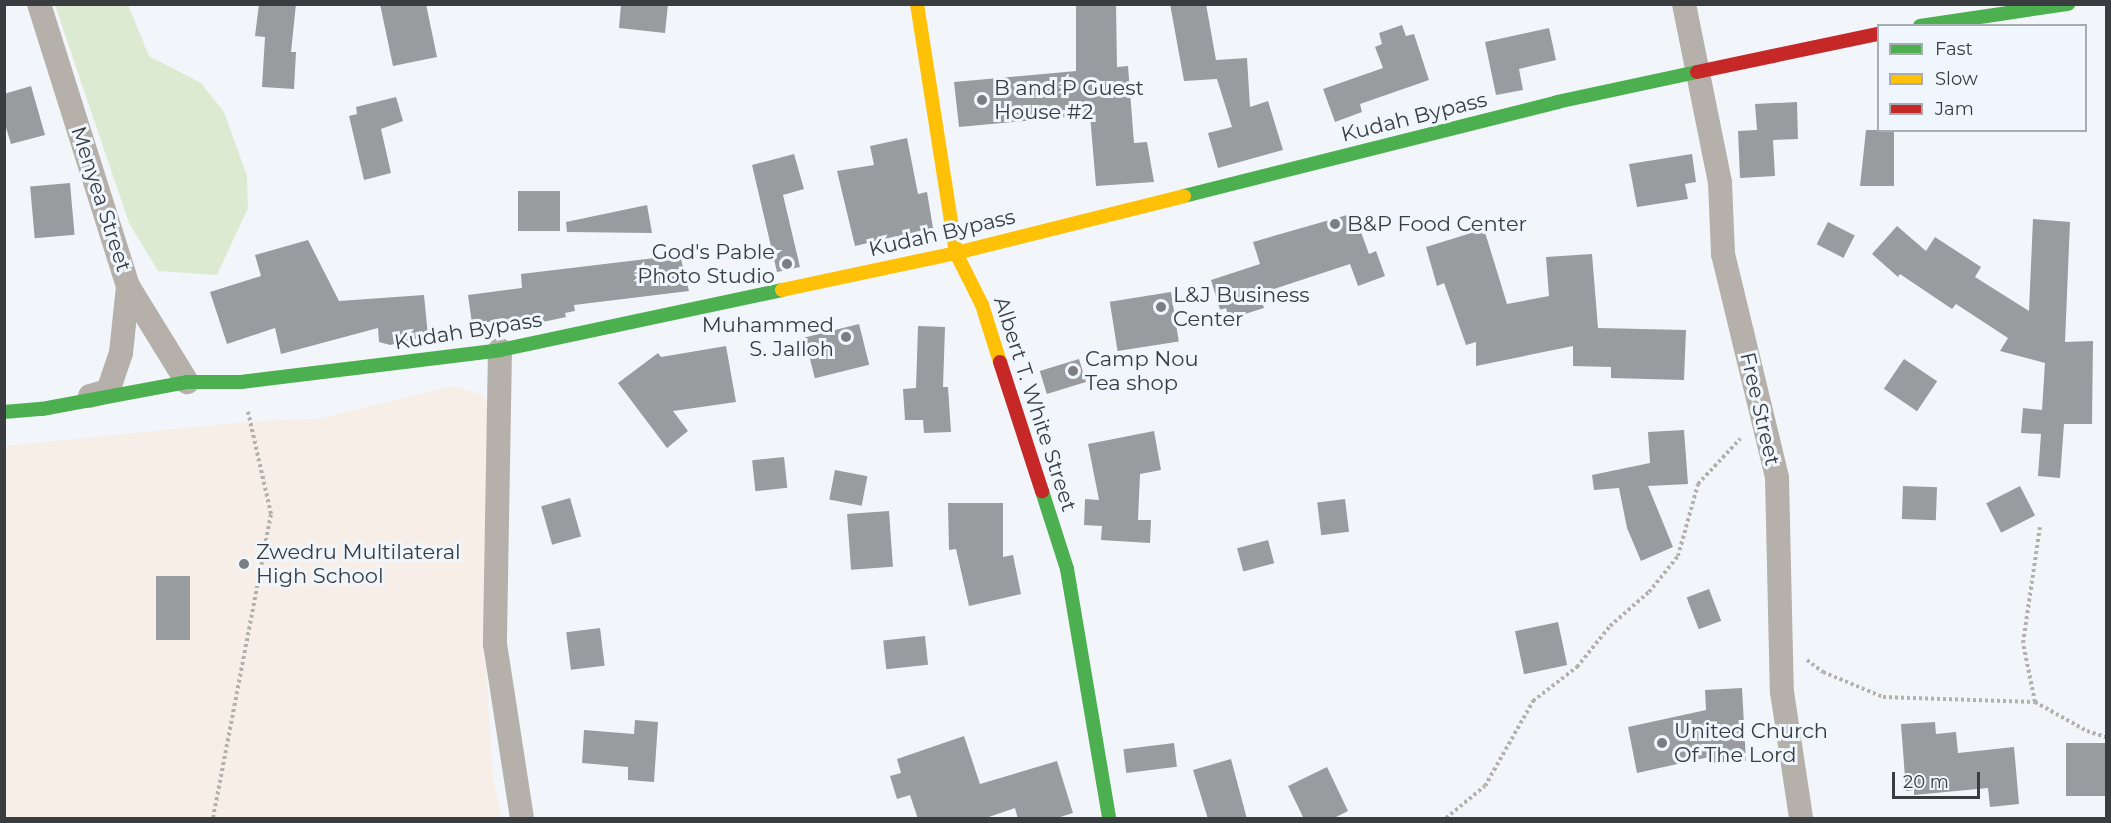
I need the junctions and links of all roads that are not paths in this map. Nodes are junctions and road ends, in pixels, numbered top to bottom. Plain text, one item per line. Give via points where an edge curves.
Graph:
1 (39, 4) edge
2 (917, 4) edge
3 (1684, 4) edge
4 (2068, 4) edge
5 (1933, 24) edge
6 (1877, 34) edge
7 (1700, 74) junction
8 (956, 253) junction
9 (128, 286) junction
10 (500, 350) junction
11 (187, 382) junction
12 (42, 409) junction
13 (4, 412) edge
14 (522, 819) edge
15 (1109, 819) edge
16 (1801, 819) edge

1 - 9 street, Menyea Street
2 - 8 street, Albert T. White Street
3 - 7 street, Free Street
4 - 5 street
6 - 7 street, Kudah Bypass
7 - 8 street, Kudah Bypass via 1557,102
7 - 16 street, Free Street via 1720,182 1724,254 1777,478 1782,692
8 - 10 street, Kudah Bypass
8 - 15 street, Albert T. White Street via 982,305 1066,569
9 - 11 street, Menyea Street
9 - 12 street via 121,353 108,391
10 - 11 street, Kudah Bypass via 241,382
10 - 14 street via 495,644
11 - 12 street, Kudah Bypass
12 - 13 street, Kudah Bypass

